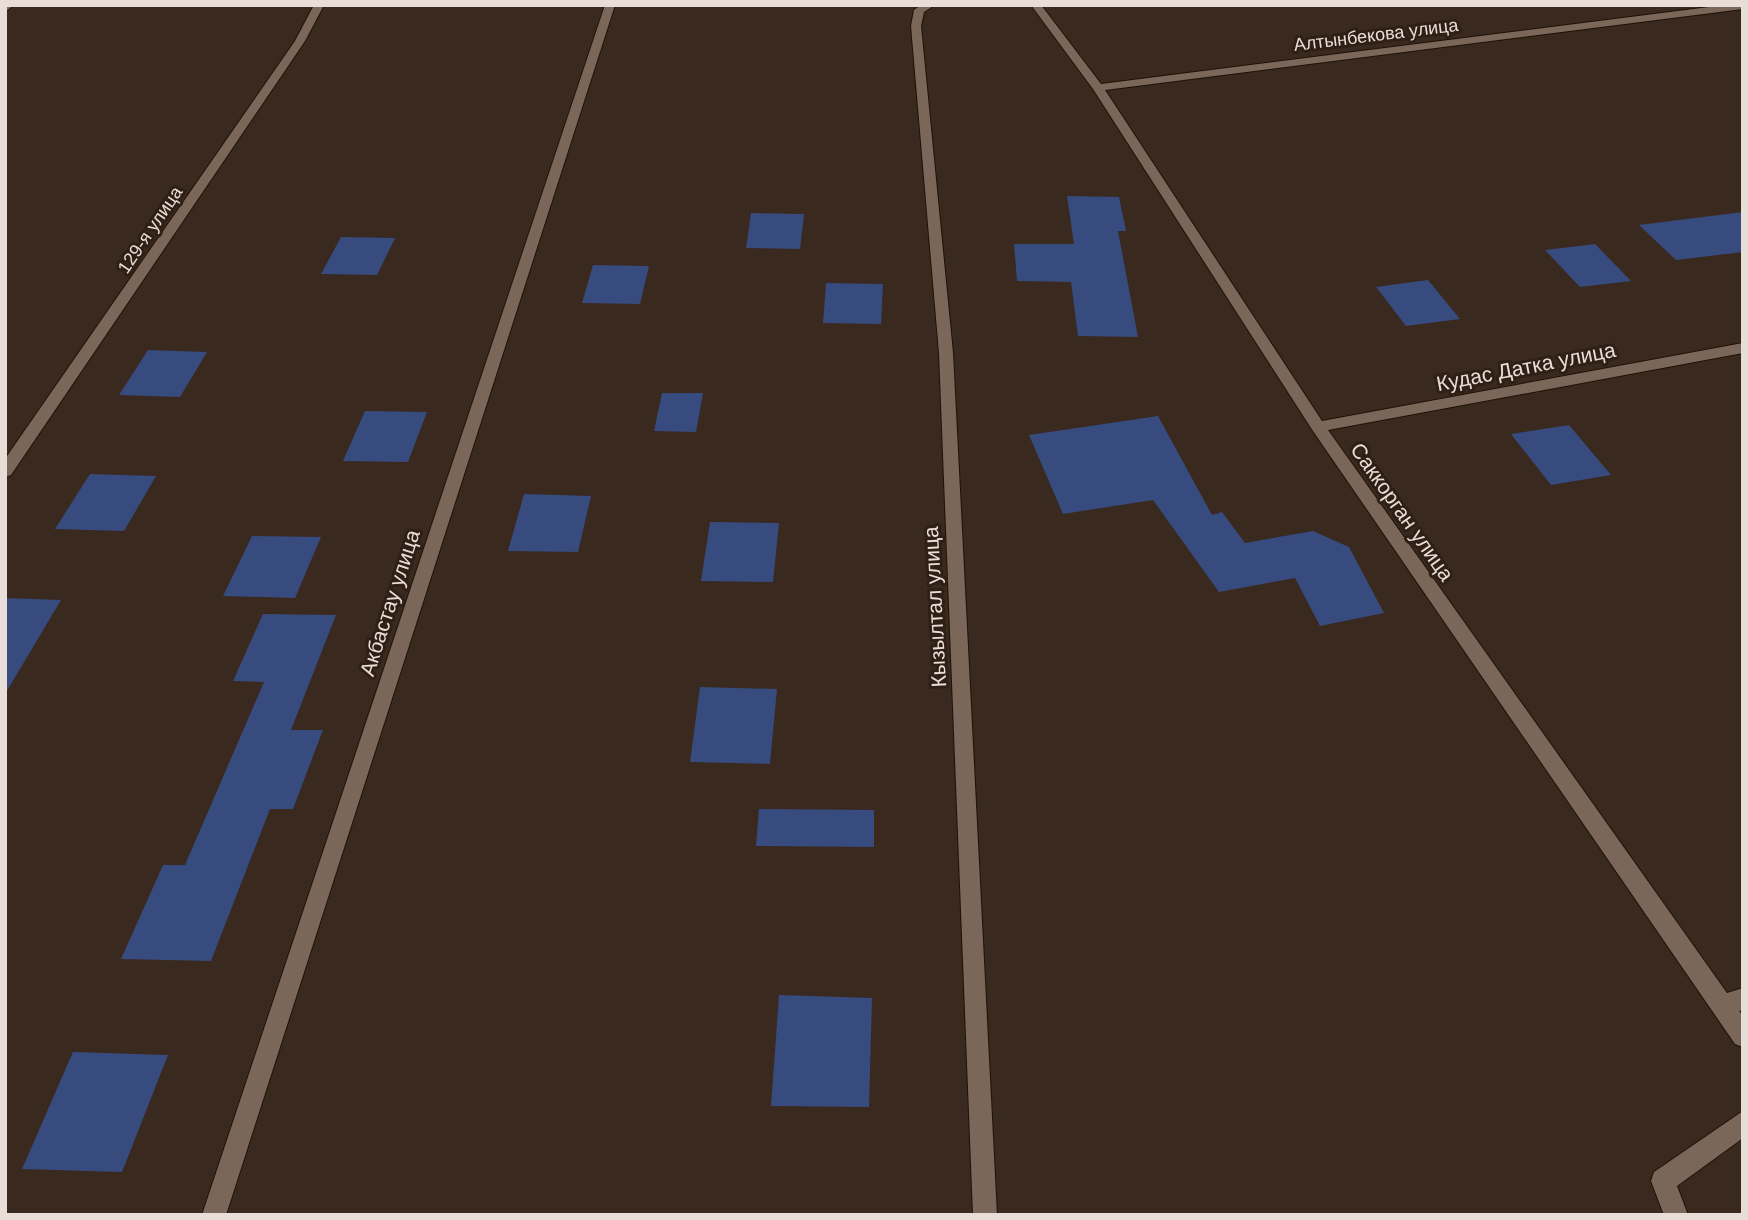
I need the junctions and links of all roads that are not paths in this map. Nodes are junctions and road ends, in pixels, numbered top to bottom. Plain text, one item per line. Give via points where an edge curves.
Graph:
1 (319, 5) edge
2 (610, 5) edge
3 (930, 5) edge
4 (1036, 5) edge
5 (1743, 6) edge
6 (1098, 88) junction
7 (1743, 348) edge
8 (1318, 427) junction
9 (5, 471) edge
10 (1732, 1003) edge
11 (1743, 1036) edge
12 (1743, 1123) edge
13 (214, 1215) edge
14 (985, 1215) edge
15 (1676, 1215) edge

1 - 9 street, 129-я улица via 300,41
2 - 13 street, Акбастау улица
3 - 14 street, Кызылтал улица via 919,10 916,26 946,353
4 - 6 street, Саккорган улица
5 - 6 street, Алтынбекова улица
6 - 8 street, Саккорган улица
7 - 8 street, Кудас Датка улица
8 - 10 street, Саккорган улица
10 - 11 street, Саккорган улица
12 - 15 street via 1663,1181

